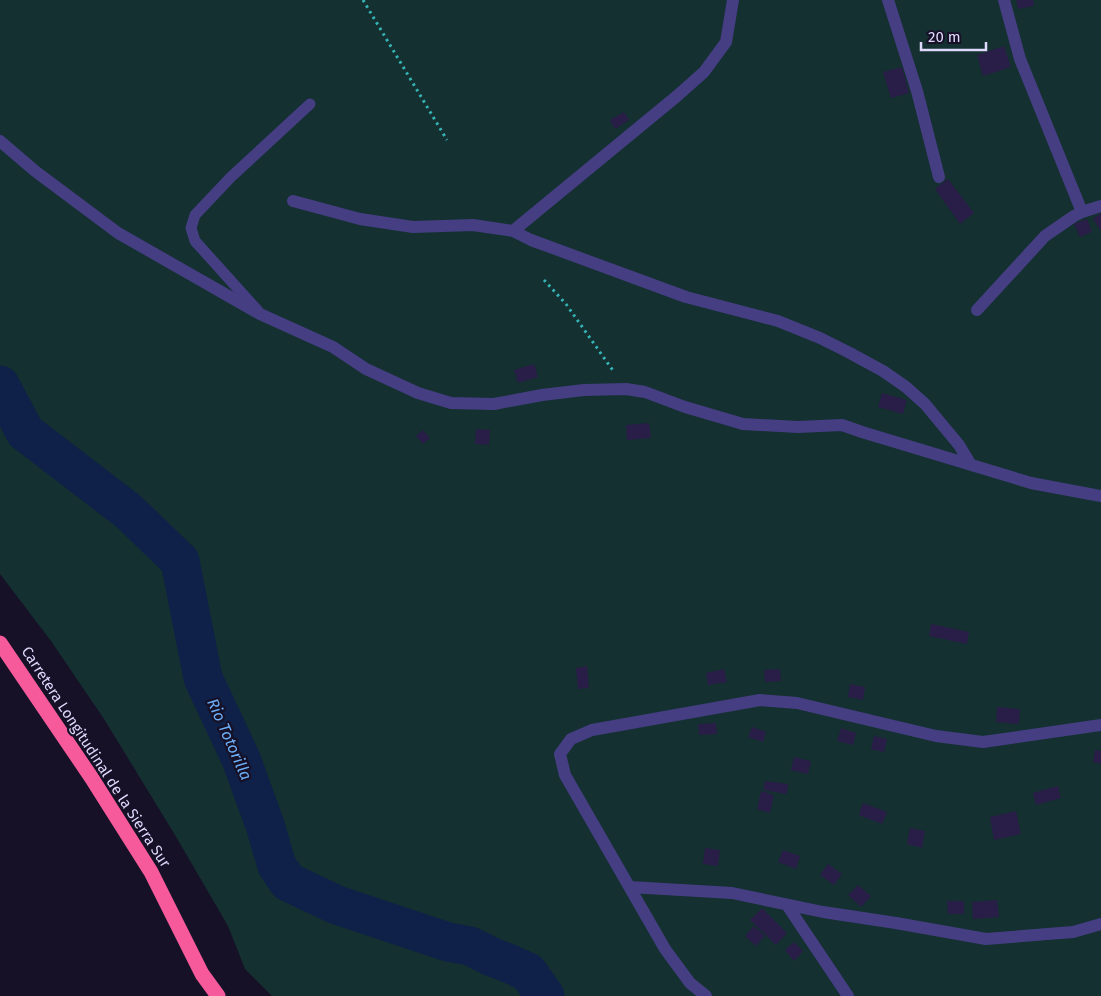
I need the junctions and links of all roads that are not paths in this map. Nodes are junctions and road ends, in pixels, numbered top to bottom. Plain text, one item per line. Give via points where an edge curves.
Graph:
1 (733, 0) edge
2 (888, 0) edge
3 (1004, 0) edge
4 (310, 104) dead end
5 (0, 141) edge
6 (939, 177) dead end
7 (293, 201) dead end
8 (1101, 206) edge
9 (1082, 212) junction
10 (513, 231) junction
11 (977, 310) dead end
12 (260, 314) junction
13 (971, 465) junction
14 (1101, 496) edge
15 (0, 643) edge
16 (1101, 725) edge
17 (630, 888) junction
18 (788, 905) junction
19 (1101, 924) edge
20 (218, 996) edge
21 (706, 996) edge
22 (848, 996) edge

1 - 10 street via 726,42 704,72
2 - 6 street via 917,91
3 - 9 street via 1020,59
4 - 12 lane via 195,215 191,228 195,241
5 - 12 street via 34,171 118,233
7 - 10 street via 360,219 413,227 473,225
8 - 9 street
9 - 11 street via 1045,236
10 - 13 street via 686,297 778,321 848,352 906,387 926,404
12 - 13 street via 333,347 394,383 451,403 494,404 550,394 626,389 645,392 743,424 842,425
13 - 14 street via 1031,483
15 - 20 highway, Carretera Longitudinal de la Sierra Sur via 151,872 202,974
16 - 17 street via 983,742 936,736 797,703 760,700 592,730 571,739 560,754 565,775
17 - 18 street via 732,893
17 - 21 street via 665,949 690,983
18 - 19 street via 986,939 1073,932
18 - 22 street

